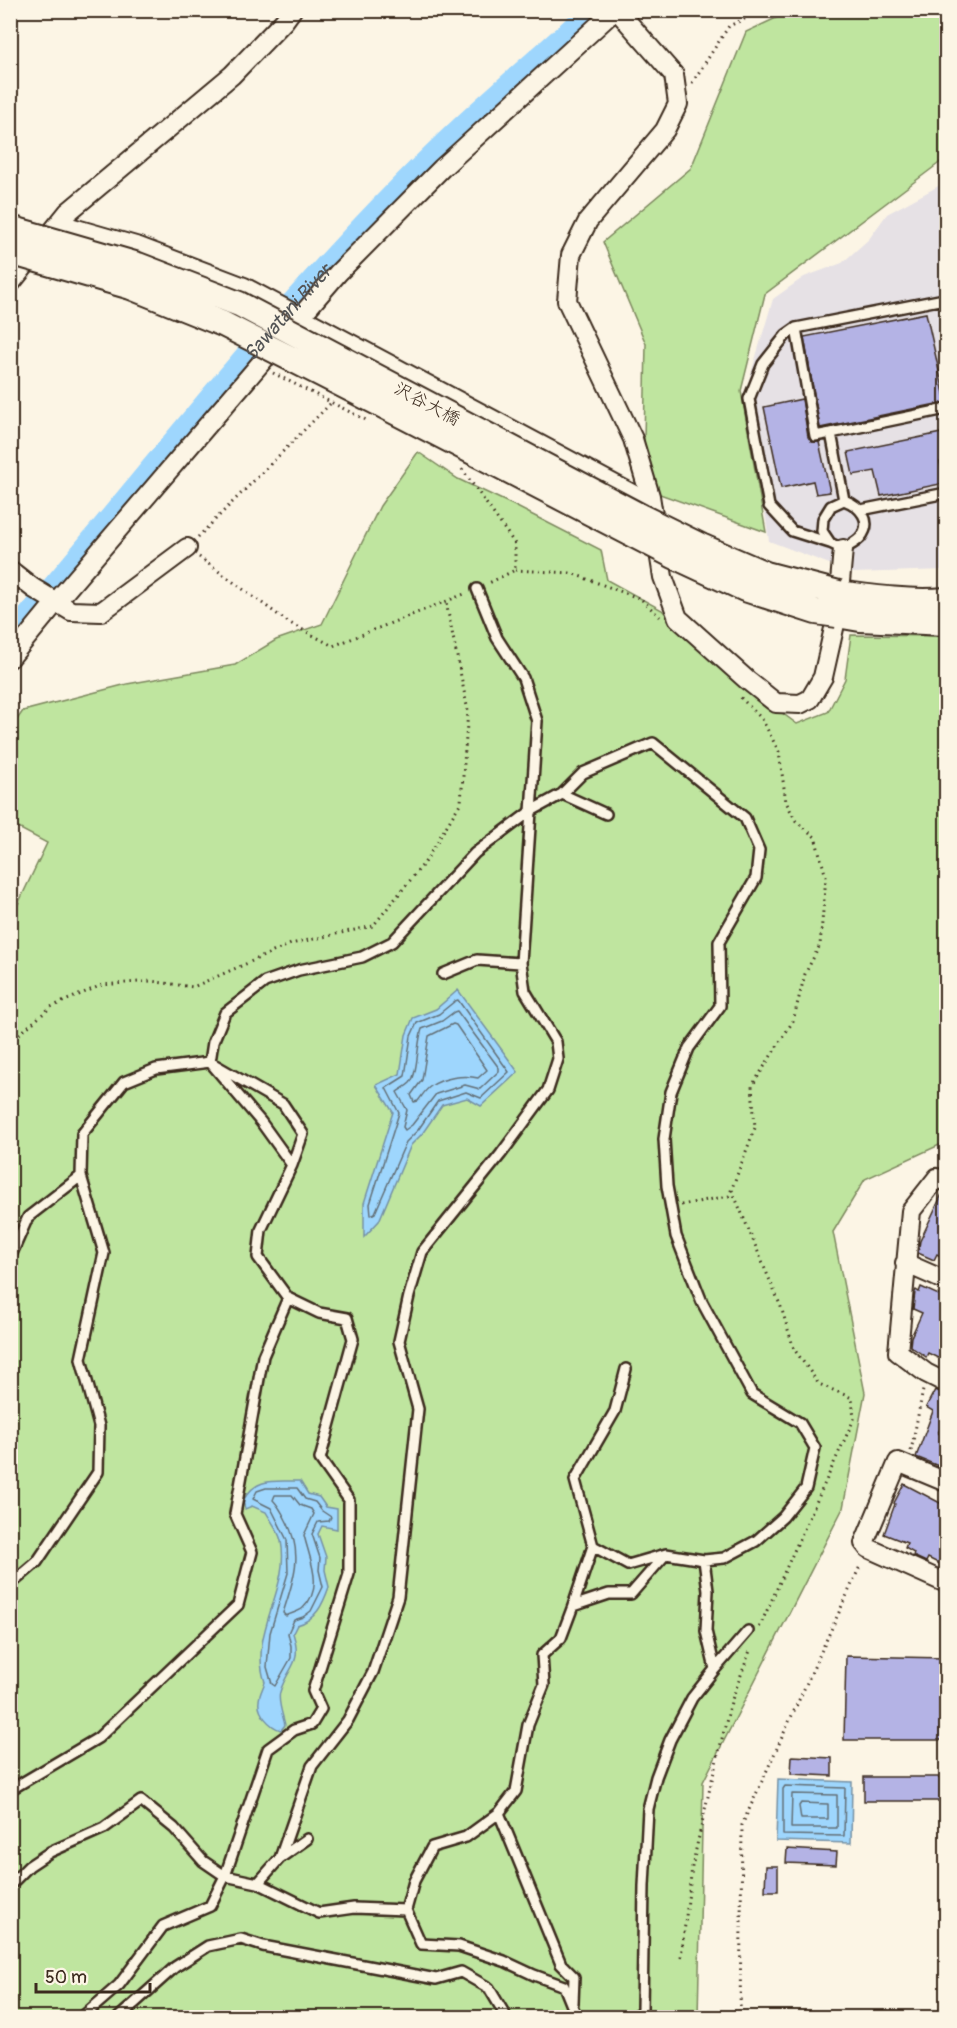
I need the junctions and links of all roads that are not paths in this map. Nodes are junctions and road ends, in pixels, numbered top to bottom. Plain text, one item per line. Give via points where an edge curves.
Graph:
1 (292, 10) edge
2 (616, 10) edge
3 (59, 224) junction
4 (10, 228) edge
5 (10, 252) edge
6 (10, 284) edge
7 (946, 310) edge
8 (299, 316) junction
9 (796, 328) junction
10 (946, 409) edge
11 (831, 433) junction
12 (946, 493) edge
13 (844, 500) junction
14 (651, 504) junction
15 (861, 510) junction
16 (837, 546) junction
17 (187, 548) road end
18 (10, 570) edge
19 (477, 589) road end
20 (946, 600) edge
21 (56, 602) junction
22 (838, 604) junction
23 (946, 622) edge
24 (10, 658) edge
25 (562, 794) junction
26 (531, 811) junction
27 (606, 814) dead end
28 (521, 963) junction
29 (443, 974) dead end
30 (210, 1062) junction
31 (292, 1165) junction
32 (81, 1176) junction
33 (946, 1181) edge
34 (10, 1257) edge
35 (905, 1263) junction
36 (946, 1281) edge
37 (288, 1298) junction
38 (627, 1369) dead end
39 (946, 1383) edge
40 (946, 1482) edge
41 (593, 1546) junction
42 (666, 1554) junction
43 (704, 1560) junction
44 (946, 1583) edge
45 (10, 1585) edge
46 (573, 1606) junction
47 (753, 1631) road end
48 (715, 1669) junction
49 (10, 1790) edge
50 (499, 1813) junction
51 (307, 1839) dead end
52 (280, 1858) junction
53 (225, 1876) junction
54 (258, 1883) junction
55 (10, 1885) edge
56 (406, 1910) junction
57 (572, 2006) junction
58 (81, 2018) edge
59 (118, 2018) edge
60 (507, 2018) edge
61 (577, 2018) edge
62 (637, 2018) edge

1 - 3 street via 232,75 68,212
2 - 8 street via 442,168
2 - 14 street via 674,75 678,104 665,130 588,221 571,255 567,301 633,438
3 - 6 street
3 - 8 street via 234,283
4 - 22 street, 沢谷大橋, bridge via 138,265 239,304 621,506 701,546
5 - 22 street, 沢谷大橋, bridge via 130,287 223,324 339,395 746,589 816,612
7 - 9 lane via 944,299
8 - 14 street
8 - 21 street
9 - 11 lane via 815,436
9 - 16 lane via 763,364 748,399 769,506 792,531
10 - 11 lane
11 - 13 lane
12 - 15 lane
13 - 15 lane
13 - 16 lane via 831,506 823,519 822,531
14 - 22 street via 663,577 678,618 776,703 800,704 810,699 823,677
15 - 16 lane via 865,529 859,539
16 - 22 street
17 - 21 street via 101,612 70,610
18 - 21 street
19 - 26 lane via 497,638 523,678 537,722
20 - 22 street via 879,599
21 - 24 street
22 - 23 street via 871,620
25 - 26 lane
25 - 27 lane
25 - 43 lane via 583,773 653,743 745,818 759,850 756,878 719,942 720,1006 689,1048 671,1092 664,1139 667,1186 676,1236 702,1302 752,1394 800,1423 815,1448 806,1488 783,1517 756,1541 723,1558
26 - 28 lane
26 - 30 lane via 475,853 392,942 362,957 299,970 265,982 225,1013
28 - 29 lane via 477,960
28 - 52 lane via 525,991 556,1042 558,1059 548,1090 422,1252 399,1341 418,1409 398,1597 373,1672 348,1720 312,1766
30 - 31 lane
30 - 31 lane via 283,1104 303,1134
30 - 32 lane via 156,1069 124,1082 82,1134
31 - 37 lane via 261,1230 258,1257
32 - 34 lane via 28,1217
32 - 45 lane via 104,1253 81,1359 99,1426 98,1472 37,1562
33 - 35 street via 937,1178 911,1211
35 - 36 street
35 - 39 street via 898,1352
37 - 49 lane via 263,1356 236,1504 235,1514 252,1552 238,1605 98,1738
37 - 53 lane via 318,1313 347,1318 353,1338 320,1459 349,1500 349,1574 313,1691 321,1709 312,1724 294,1730 268,1749
38 - 41 lane via 615,1411 575,1480
40 - 44 street via 898,1462 864,1543
41 - 42 lane via 628,1565
41 - 46 lane
42 - 43 lane
42 - 46 lane via 631,1594 609,1594
43 - 48 lane via 708,1591 706,1631
46 - 50 lane via 561,1638 542,1655 544,1685 528,1725 516,1791
47 - 48 lane
48 - 62 lane via 692,1698 670,1740 648,1809 642,2009
50 - 56 lane via 466,1837 432,1847 414,1881
50 - 57 lane via 561,1964 574,1977
51 - 52 lane
52 - 54 lane
53 - 54 lane
53 - 55 lane via 203,1861 174,1828 141,1801 104,1828 50,1852
53 - 58 lane via 210,1906 163,1926 119,1985
54 - 56 lane via 319,1913 354,1908
56 - 57 lane via 421,1944 459,1946 504,1961 564,1986
57 - 61 lane
59 - 60 lane via 176,1967 208,1946 241,1939 436,1979 461,1972 489,1988

